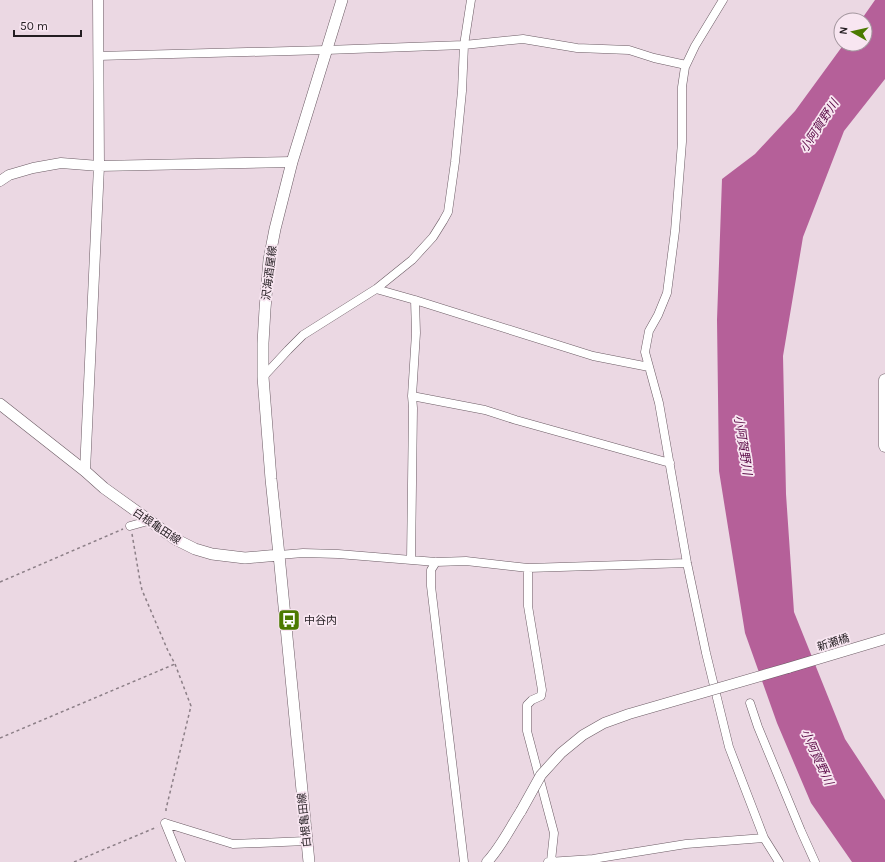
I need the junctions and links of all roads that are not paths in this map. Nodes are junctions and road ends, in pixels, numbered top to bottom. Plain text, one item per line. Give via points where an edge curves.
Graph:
1 (98, 0) edge
2 (342, 0) edge
3 (471, 0) edge
4 (724, 0) edge
5 (464, 45) junction
6 (326, 50) junction
7 (98, 56) junction
8 (686, 65) junction
9 (292, 162) junction
10 (99, 166) junction
11 (0, 181) edge
12 (376, 289) junction
13 (415, 300) junction
14 (649, 367) junction
15 (263, 377) junction
16 (885, 380) edge
17 (412, 396) junction
18 (0, 404) edge
19 (885, 446) edge
20 (670, 463) junction
21 (85, 470) junction
22 (148, 521) junction
23 (130, 526) road end
24 (279, 555) junction
25 (411, 560) junction
26 (436, 562) junction
27 (687, 563) junction
28 (528, 568) junction
29 (885, 639) edge
30 (750, 703) dead end
31 (764, 838) junction
32 (306, 841) junction
33 (181, 862) edge
34 (308, 862) edge
35 (464, 862) edge
36 (487, 862) edge
37 (549, 862) edge
38 (779, 862) edge
39 (815, 862) edge

1 - 7 street
2 - 6 main road, 沢海酒屋線
3 - 5 street
4 - 8 street
5 - 6 street
5 - 8 street via 523,39 577,48 629,50
5 - 12 street via 462,91 448,212 433,237 412,260
6 - 7 street
6 - 9 main road, 沢海酒屋線
7 - 10 street
8 - 14 street via 682,87 682,142 674,238 667,292 649,331 645,352
9 - 10 street
9 - 15 main road, 沢海酒屋線 via 269,260
10 - 11 street via 61,163 9,175
10 - 21 street
12 - 13 street
12 - 15 street via 303,335
13 - 14 street via 593,356
13 - 17 street via 416,333
14 - 20 street
15 - 24 main road, 沢海酒屋線
16 - 19 main road
17 - 20 street via 485,410
17 - 25 street
18 - 21 main road, 白根亀田線
20 - 27 street
21 - 22 main road, 白根亀田線 via 104,488
22 - 23 street
22 - 24 main road, 白根亀田線 via 175,540 212,554 245,558
24 - 25 street via 310,553
24 - 32 main road, 白根亀田線
25 - 26 street
26 - 28 street via 466,561
26 - 35 street via 431,570 431,586
27 - 28 street
27 - 31 street via 729,747
28 - 37 street via 528,606 542,690 541,696 527,705 526,731 554,833
29 - 36 street, 新瀬橋, bridge via 604,723 583,735 561,753 541,775 507,835
30 - 39 street
31 - 37 street via 686,844 593,859
31 - 38 street
32 - 33 street via 233,844 165,823
32 - 34 main road, 白根亀田線

